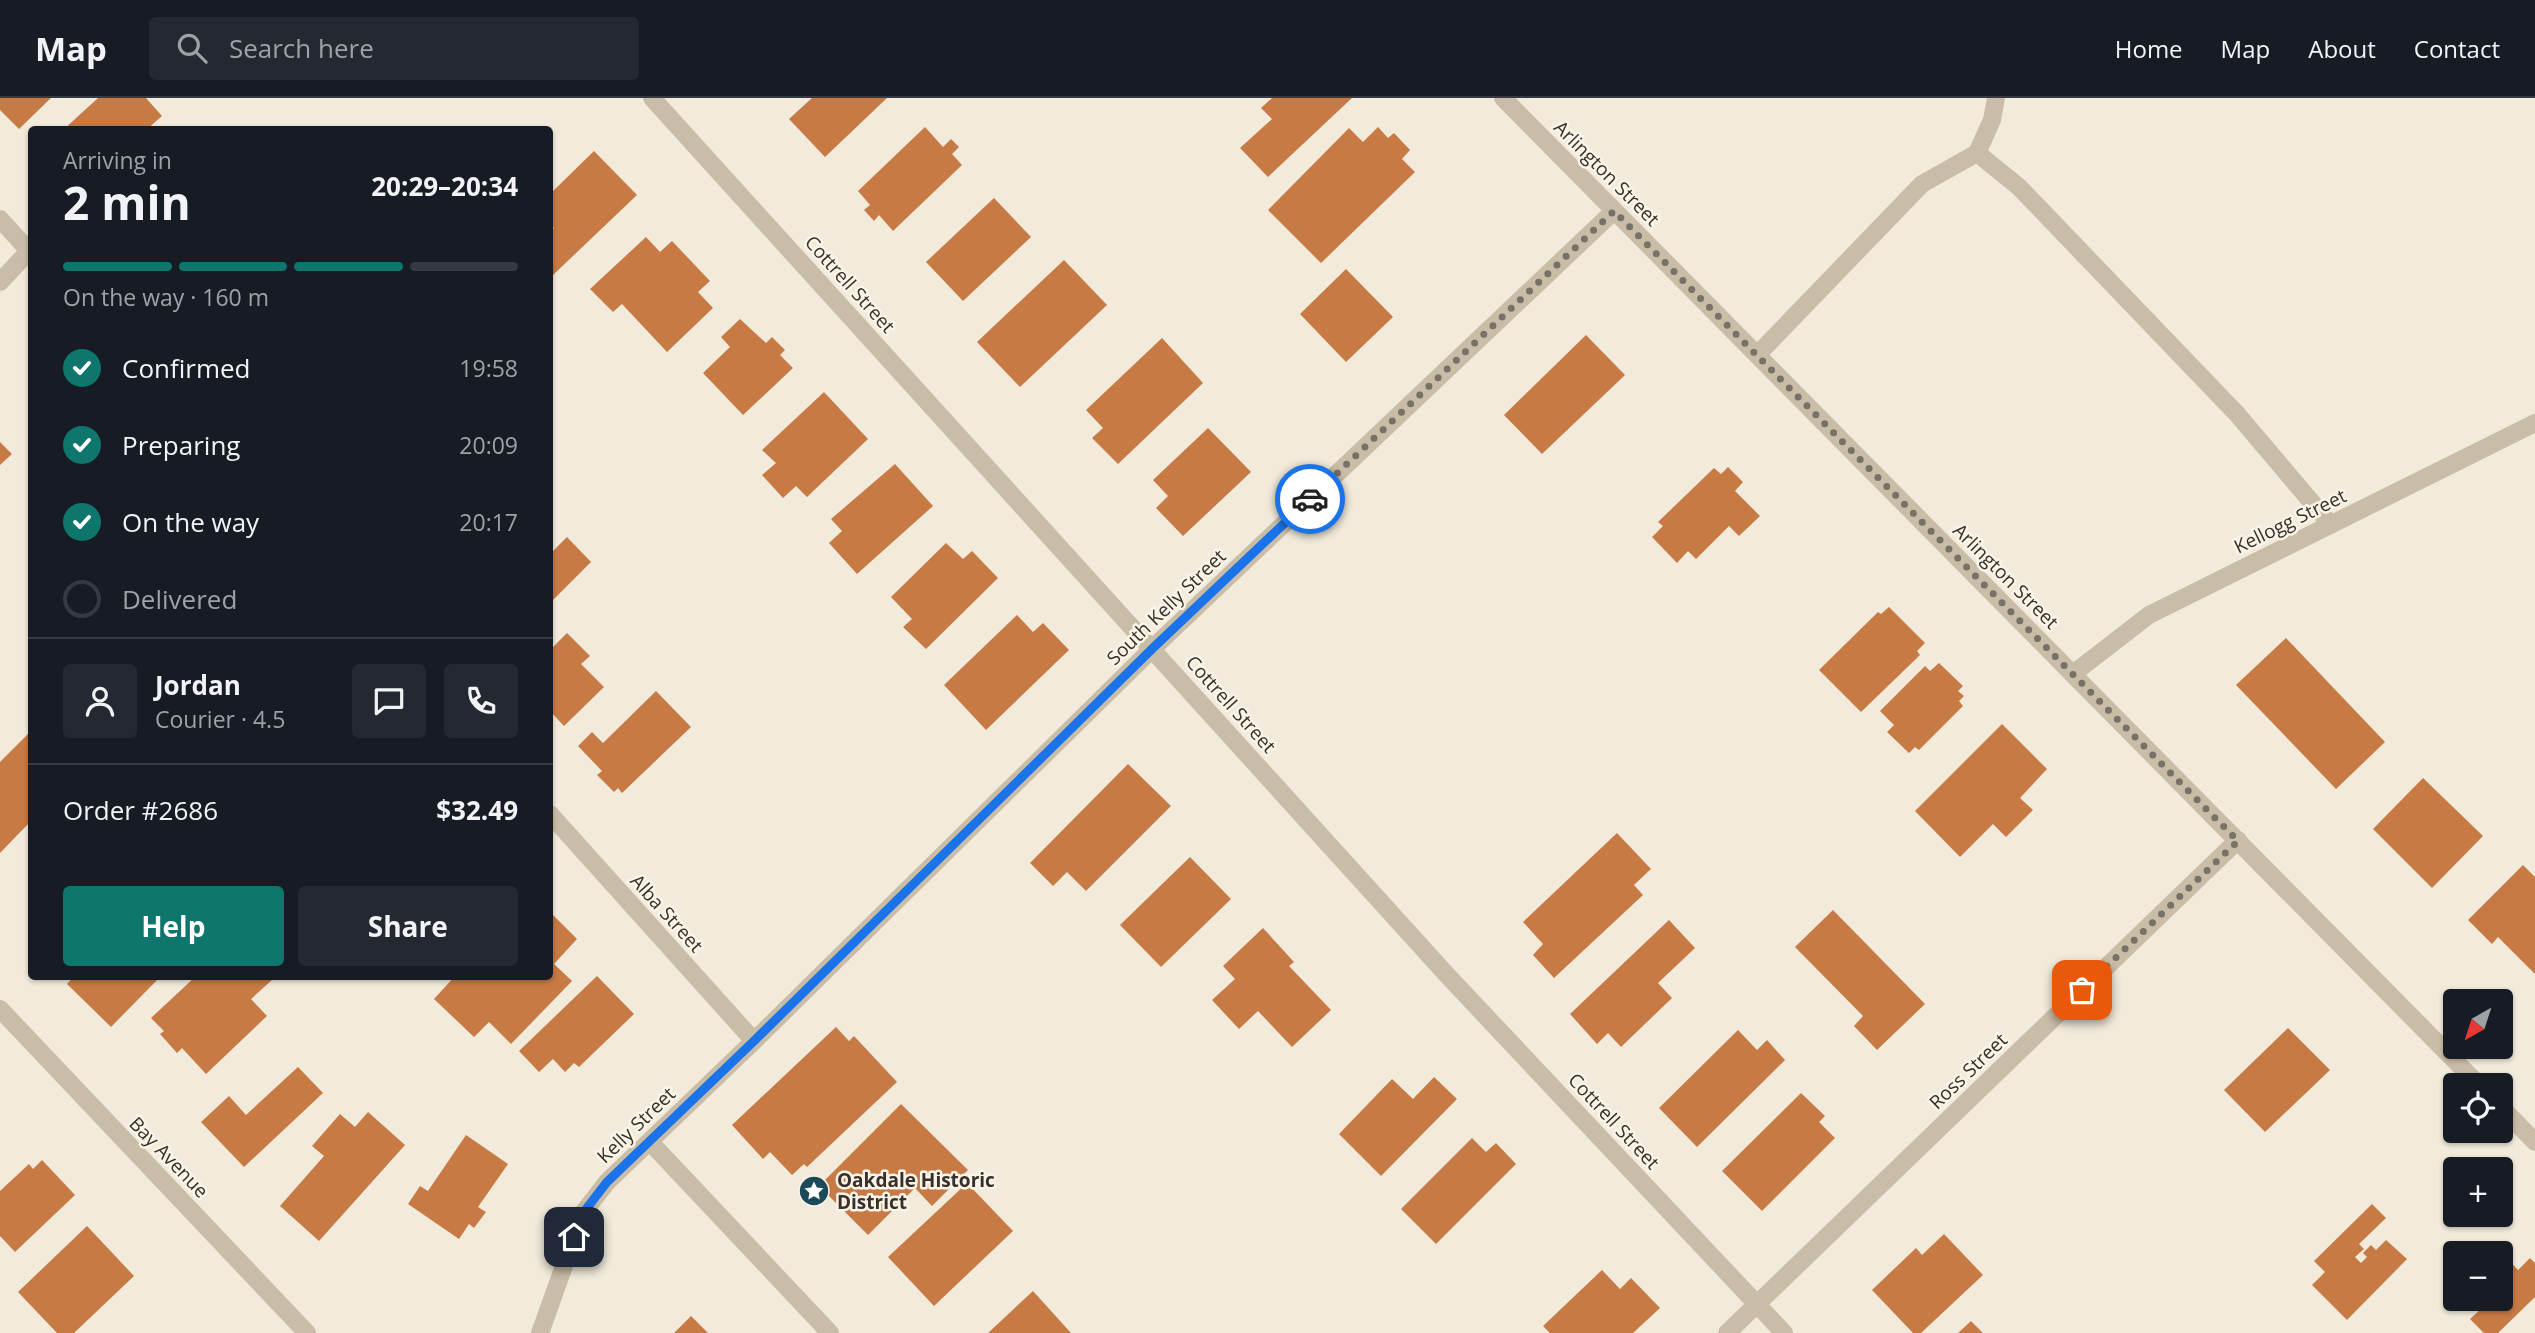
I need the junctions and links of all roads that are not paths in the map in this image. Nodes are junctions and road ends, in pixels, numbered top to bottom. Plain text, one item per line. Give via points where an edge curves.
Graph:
1 (652, 98) edge
2 (1503, 98) edge
3 (1996, 98) edge
4 (1977, 153) junction
5 (1614, 211) junction
6 (0, 219) edge
7 (28, 251) edge
8 (28, 255) edge
9 (0, 282) edge
10 (1757, 355) junction
11 (2535, 423) edge
12 (2331, 525) junction
13 (1153, 648) junction
14 (2074, 673) junction
15 (553, 817) edge
16 (2238, 841) junction
17 (0, 1009) edge
18 (754, 1041) junction
19 (2467, 1073) edge
20 (2513, 1119) edge
21 (650, 1142) junction
22 (2535, 1142) edge
23 (1757, 1304) junction
24 (307, 1333) edge
25 (540, 1333) edge
26 (830, 1333) edge
27 (1727, 1333) edge
28 (1784, 1333) edge

1 - 13 street, Cottrell Street
2 - 5 street, Arlington Street
3 - 4 street
4 - 10 street via 1922,184
4 - 12 street via 2019,187 2237,414
5 - 10 street, Arlington Street
5 - 13 street, South Kelly Street
6 - 7 street
8 - 9 street
10 - 14 street, Arlington Street
11 - 12 street, Kellogg Street
12 - 14 street, Kellogg Street via 2149,615
13 - 18 street, South Kelly Street
13 - 23 street, Cottrell Street via 1447,975
14 - 16 street, Arlington Street
15 - 18 street, Alba Street
16 - 19 street, Arlington Street
16 - 23 street, Ross Street
17 - 24 street, Bay Avenue
18 - 21 street, Kelly Street
20 - 22 street
21 - 25 street, Kelly Street via 607,1182 583,1213
21 - 26 street
23 - 27 street, Ross Street
23 - 28 street, Cottrell Street

